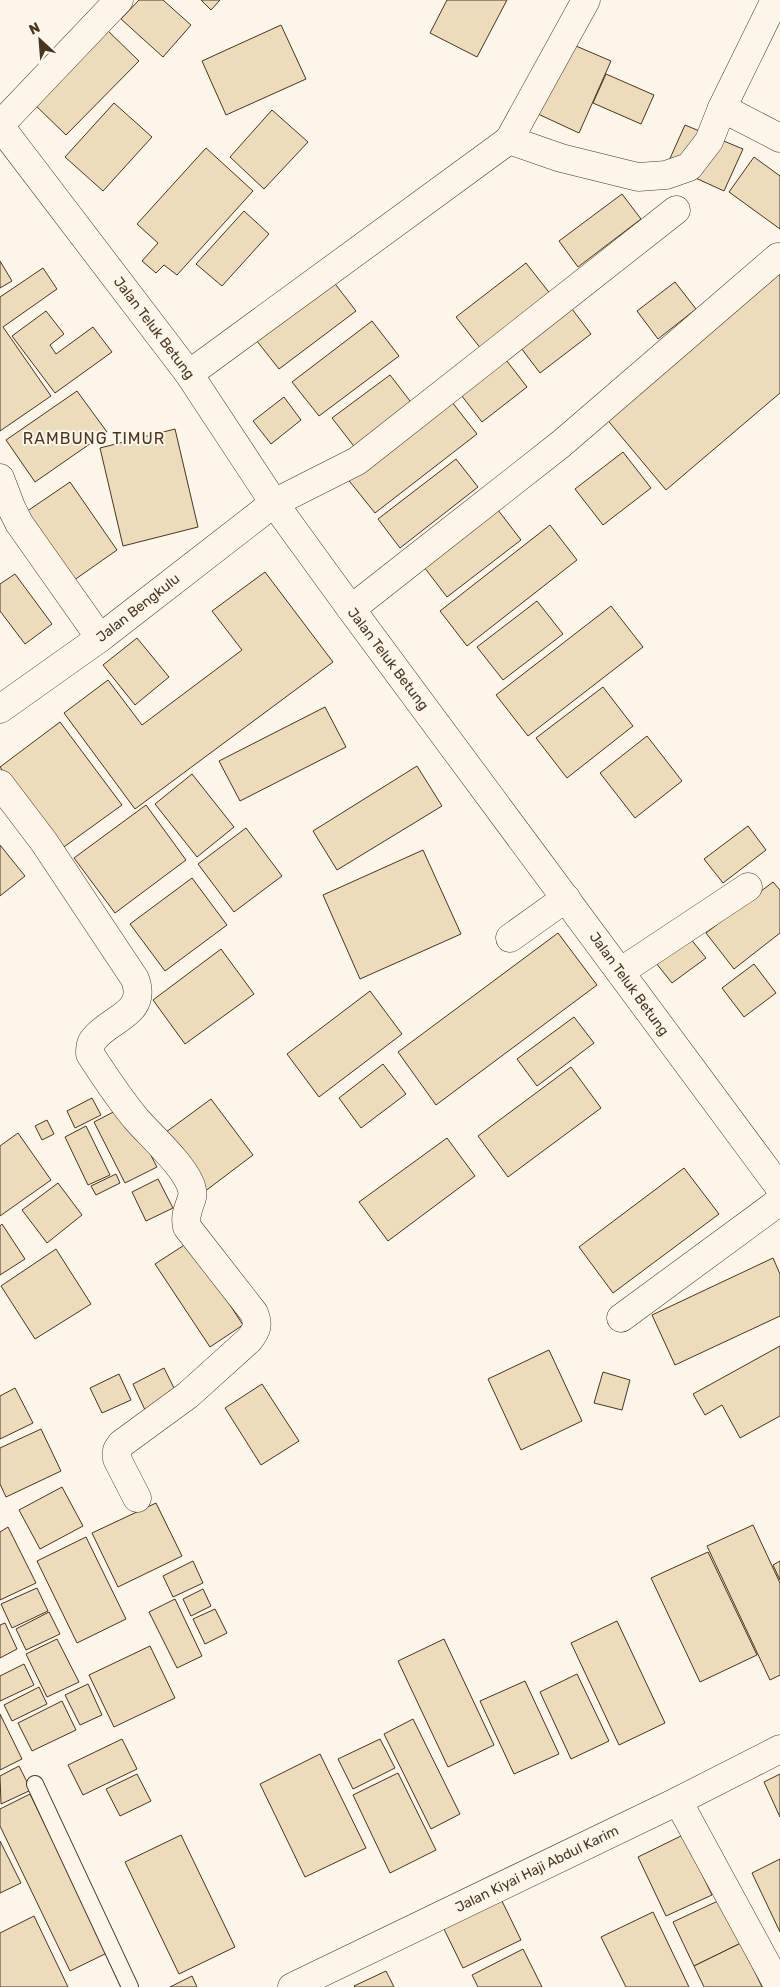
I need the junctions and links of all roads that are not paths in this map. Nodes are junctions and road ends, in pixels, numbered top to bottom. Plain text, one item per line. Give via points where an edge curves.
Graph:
1 (119, 0) edge
2 (586, 0) edge
3 (775, 0) edge
4 (722, 108) junction
5 (0, 126) edge
6 (780, 138) edge
7 (509, 140) junction
8 (676, 210) dead end
9 (778, 257) dead end
10 (189, 374) junction
11 (0, 478) edge
12 (274, 503) junction
13 (351, 609) junction
14 (100, 638) junction
15 (0, 709) edge
16 (0, 784) edge
17 (748, 887) dead end
18 (566, 898) junction
19 (510, 938) dead end
20 (620, 972) junction
21 (780, 1188) edge
22 (780, 1201) edge
23 (622, 1318) dead end
24 (137, 1498) dead end
25 (780, 1749) edge
26 (35, 1784) dead end
27 (678, 1801) junction
28 (130, 1987) edge
29 (292, 1987) edge
30 (779, 1987) edge

1 - 5 street
2 - 7 street
3 - 4 street
4 - 6 street
4 - 7 street via 709,140 689,168 666,175 638,177 561,158
5 - 10 street, Jalan Teluk Betung
7 - 10 street
8 - 12 street, Jalan Bengkulu via 357,461
9 - 13 street via 561,444
10 - 12 street, Jalan Teluk Betung
11 - 14 street via 20,523
12 - 13 street, Jalan Teluk Betung
12 - 14 street, Jalan Bengkulu
13 - 18 street, Jalan Teluk Betung
14 - 15 street, Jalan Bengkulu
16 - 24 street via 44,842 135,979 139,990 135,1004 94,1039 90,1054 136,1119 191,1184 193,1192 185,1217 187,1226 258,1322 257,1330 249,1340 188,1395 121,1444 117,1459
17 - 20 street
18 - 19 street
18 - 20 street, Jalan Teluk Betung
20 - 21 street, Jalan Teluk Betung
22 - 23 street
25 - 27 street, Jalan Kiyai Haji Abdul Karim
26 - 28 lane
27 - 29 street, Jalan Kiyai Haji Abdul Karim
27 - 30 street

